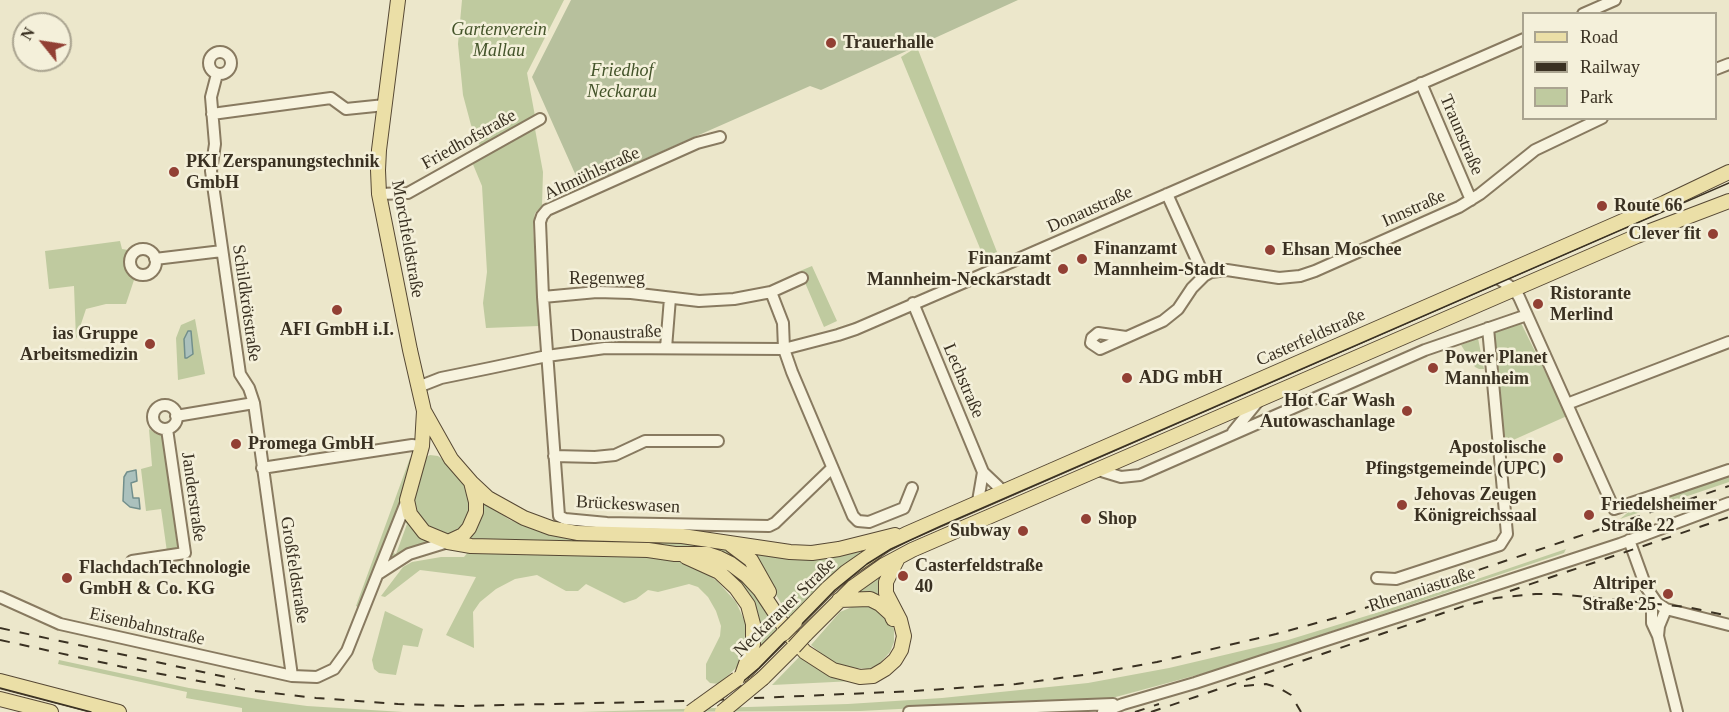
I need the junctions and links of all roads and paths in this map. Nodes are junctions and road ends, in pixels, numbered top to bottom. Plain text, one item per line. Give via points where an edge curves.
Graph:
1 (398, 0) edge
2 (1615, 0) edge
3 (1588, 12) edge
4 (1522, 40) edge
5 (217, 74) dead end
6 (1421, 83) junction
7 (385, 105) junction
8 (212, 114) junction
9 (540, 119) dead end
10 (1598, 120) edge
11 (720, 137) dead end
12 (1729, 172) edge
13 (379, 194) junction
14 (1167, 194) junction
15 (1471, 200) junction
16 (1729, 201) edge
17 (222, 251) junction
18 (155, 260) dead end
19 (1204, 276) junction
20 (1496, 277) junction
21 (802, 278) dead end
22 (1514, 289) junction
23 (771, 292) junction
24 (543, 297) junction
25 (670, 298) junction
26 (913, 303) junction
27 (1527, 315) junction
28 (1488, 328) junction
29 (1126, 337) dead end
30 (1729, 342) edge
31 (666, 348) junction
32 (784, 349) junction
33 (547, 356) junction
34 (417, 383) junction
35 (1260, 400) junction
36 (254, 403) junction
37 (1567, 404) junction
38 (424, 411) junction
39 (176, 416) junction
40 (167, 429) junction
41 (1231, 435) junction
42 (718, 441) dead end
43 (422, 446) junction
44 (399, 448) junction
45 (554, 456) junction
46 (451, 459) junction
47 (419, 462) junction
48 (262, 468) junction
49 (832, 468) junction
50 (1098, 470) junction
51 (1729, 470) edge
52 (983, 472) junction
53 (471, 482) junction
54 (912, 488) dead end
55 (1003, 491) junction
56 (407, 500) junction
57 (978, 501) junction
58 (1729, 503) edge
59 (906, 534) junction
60 (1629, 540) junction
61 (448, 542) junction
62 (727, 542) junction
63 (675, 554) junction
64 (898, 558) junction
65 (132, 561) dead end
66 (387, 563) junction
67 (1377, 578) dead end
68 (0, 597) edge
69 (1652, 598) junction
70 (839, 600) junction
71 (1666, 609) junction
72 (1729, 625) edge
73 (1658, 636) junction
74 (292, 676) junction
75 (739, 677) junction
76 (0, 681) edge
77 (0, 699) edge
78 (1123, 704) junction
79 (1091, 709) edge
80 (976, 711) edge
81 (51, 712) edge
82 (119, 712) edge
83 (691, 712) edge
84 (722, 712) edge
85 (909, 712) edge
86 (1103, 712) edge
87 (1677, 712) edge

1 - 7 main road, Morchfeldstraße
2 - 3 street
4 - 6 street, Donaustraße
5 - 8 street, Schildkrötstraße via 211,90
6 - 14 street, Donaustraße
6 - 15 street, Traunstraße
7 - 8 street via 346,109 331,98
7 - 13 main road, Morchfeldstraße
8 - 17 street, Schildkrötstraße via 215,144 211,171
9 - 13 street, Friedhofstraße via 408,192
10 - 15 street, Innstraße via 1535,150
11 - 24 street, Altmühlstraße via 697,143 548,210 540,222
12 - 20 main road, Casterfeldstraße
13 - 34 main road, Morchfeldstraße
14 - 19 street
14 - 26 street, Donaustraße
15 - 19 street, Innstraße via 1300,276 1280,278 1227,270
16 - 22 main road, Casterfeldstraße
17 - 18 street
17 - 36 street, Schildkrötstraße via 240,374
19 - 29 street via 1171,316
20 - 22 street
20 - 55 main road, Casterfeldstraße
21 - 23 street, Regenweg
22 - 27 street
22 - 35 main road, Casterfeldstraße
23 - 25 street, Regenweg via 734,299
23 - 32 street via 783,323
24 - 25 street, Regenweg via 597,292
24 - 33 street, Altmühlstraße
25 - 31 street, Regenweg
26 - 32 street, Donaustraße via 856,329
26 - 52 street, Lechstraße
27 - 28 street, Casterfeldstraße
27 - 37 street
28 - 41 street, Casterfeldstraße via 1425,350
28 - 67 street via 1505,540 1500,545 1396,579
30 - 37 street
31 - 32 street, Donaustraße
31 - 33 street, Donaustraße via 605,348
32 - 49 street
33 - 34 street, Donaustraße
33 - 45 street, Brückeswasen
34 - 38 main road, Morchfeldstraße
35 - 41 street, Casterfeldstraße
35 - 50 main road, Casterfeldstraße
36 - 39 street, Janderstraße
36 - 48 street, Schildkrötstraße
37 - 51 street via 1614,509
38 - 43 main road, Morchfeldstraße
38 - 46 main road, Morchfeldstraße
39 - 40 street, Janderstraße
39 - 40 street, Janderstraße via 169,406 154,411 156,425
40 - 65 street, Janderstraße via 185,553
41 - 50 street, Casterfeldstraße via 1140,475 1121,477
42 - 45 street via 645,441 615,454
43 - 44 street
43 - 46 main road, Morchfeldstraße
43 - 47 main road, Morchfeldstraße
44 - 47 street
44 - 48 street
45 - 49 street, Brückeswasen via 559,516 607,523 769,526
46 - 53 main road, Morchfeldstraße
47 - 56 main road, Morchfeldstraße
48 - 74 street, Großfeldstraße
49 - 54 street via 853,516 864,523 904,508
50 - 64 main road, Casterfeldstraße
52 - 55 street, Lechstraße
52 - 57 street
53 - 61 main road via 476,502 473,521 463,535
53 - 62 main road, Morchfeldstraße via 515,514 562,531
55 - 57 main road, Casterfeldstraße
56 - 61 main road via 418,526
56 - 66 street, Morchfeldstraße
57 - 59 main road, Casterfeldstraße
58 - 60 street, Rhenaniastraße
59 - 62 main road, Morchfeldstraße via 812,553
59 - 75 main road, Neckarauer Straße, bridge via 846,572
60 - 69 street
60 - 78 street, Rhenaniastraße
61 - 63 main road
61 - 66 street
62 - 70 main road via 751,560 792,630 819,658 857,672 879,667 898,641 891,614 870,599
63 - 64 main road via 707,554 731,564 760,590 805,652 832,670 860,677 873,676 885,669 901,650 904,636 900,620 886,593 886,582
63 - 75 main road via 719,572 748,605 753,644
64 - 70 main road, Neckarauer Straße via 866,577
66 - 74 street via 378,574 340,663 317,677
68 - 74 street, Eisenbahnstraße via 60,624
69 - 71 street
69 - 73 street via 1652,623
70 - 84 main road, Neckarauer Straße, bridge via 763,678
71 - 72 street
71 - 73 street
73 - 87 street
75 - 83 main road, Neckarauer Straße, bridge
76 - 82 main road
77 - 81 main road
78 - 79 street, Rhenaniastraße
78 - 86 street, Rhenaniastraße
79 - 80 street, Rhenaniastraße
80 - 85 street, Rhenaniastraße

